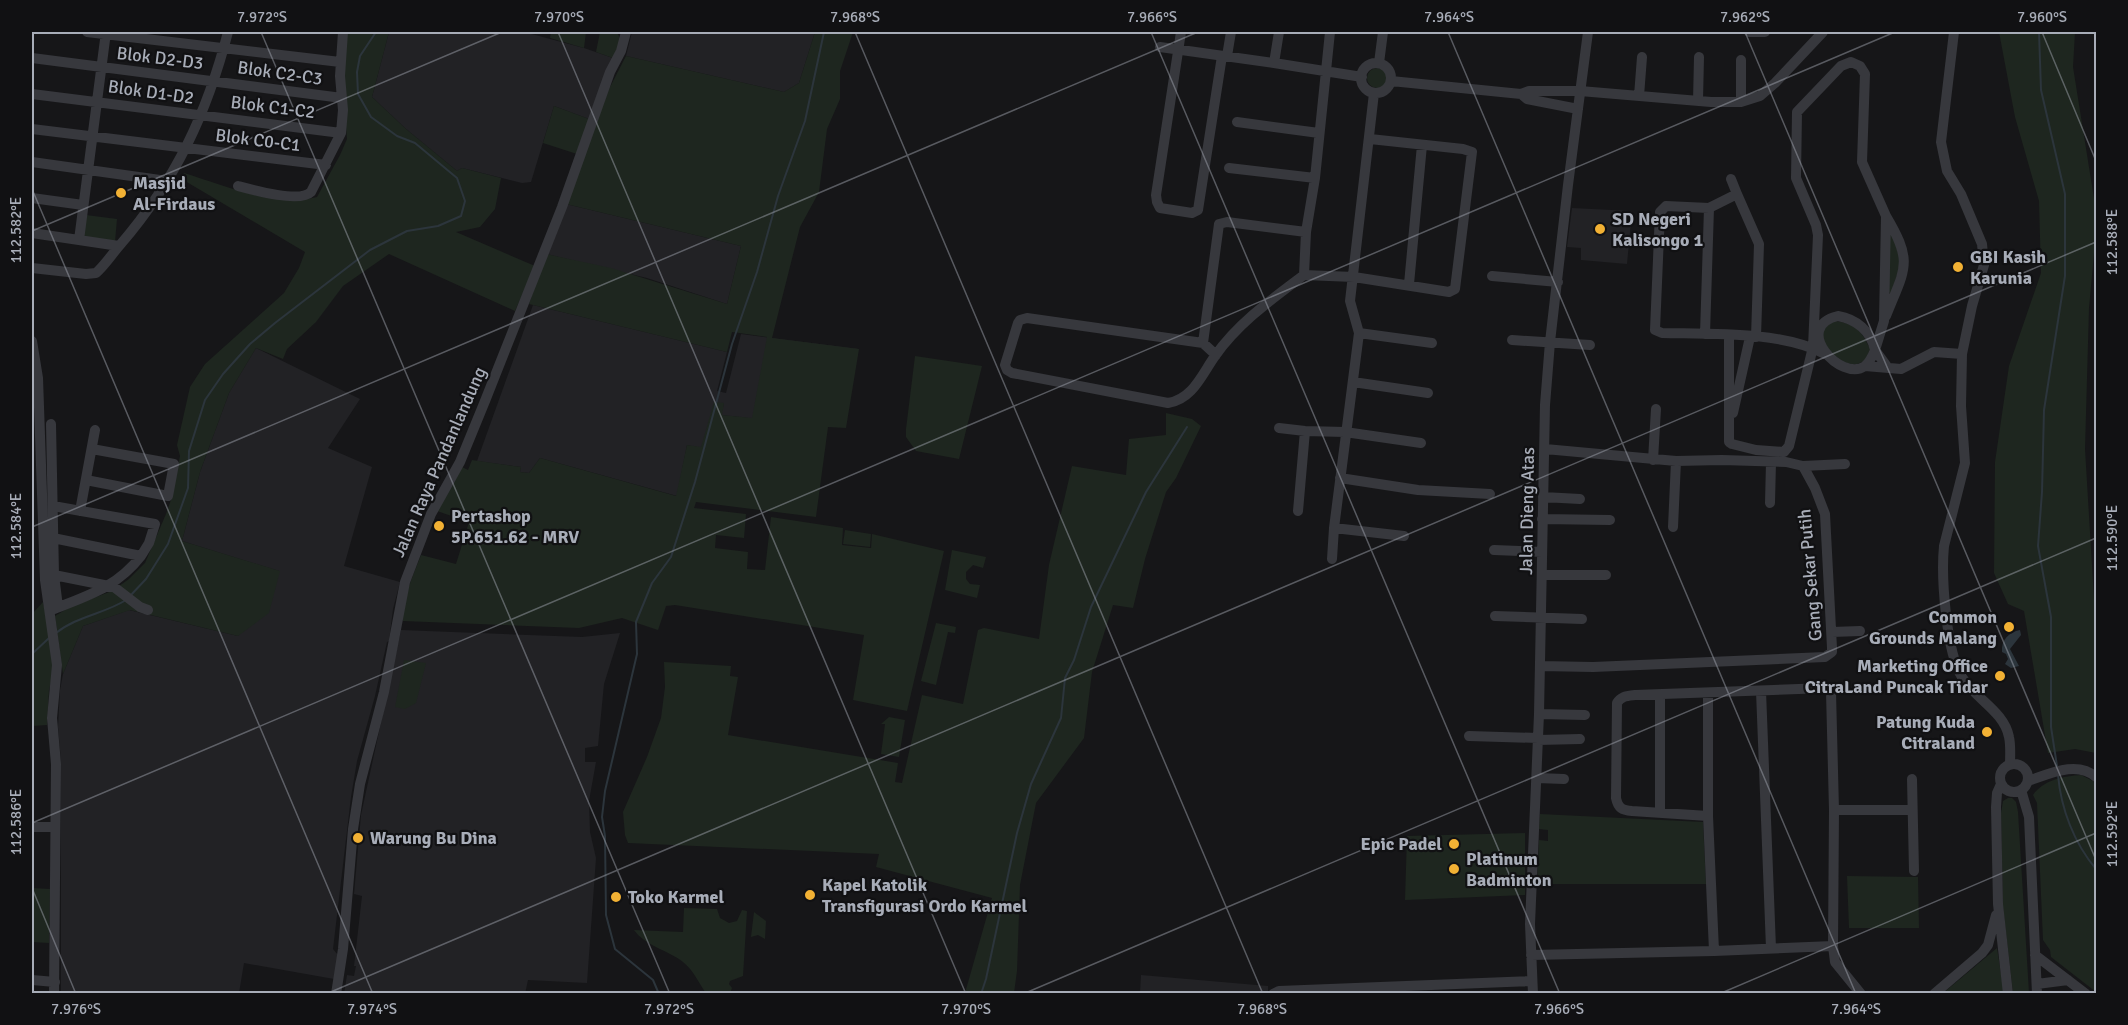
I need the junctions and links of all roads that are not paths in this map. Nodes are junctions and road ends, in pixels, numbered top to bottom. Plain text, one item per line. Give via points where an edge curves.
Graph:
1 (87, 32) edge
2 (228, 32) edge
3 (343, 32) edge
4 (626, 32) edge
5 (1181, 32) edge
6 (1231, 32) edge
7 (1279, 32) edge
8 (1330, 32) edge
9 (1383, 32) edge
10 (1588, 32) edge
11 (1749, 32) edge
12 (1765, 32) edge
13 (1822, 32) edge
14 (1954, 32) edge
15 (106, 33) edge
16 (1160, 47) dead end
17 (224, 48) junction
18 (1179, 50) junction
19 (1225, 56) junction
20 (1642, 57) dead end
21 (1699, 57) dead end
22 (32, 58) edge
23 (1741, 60) dead end
24 (340, 62) junction
25 (1274, 63) junction
26 (1379, 63) junction
27 (101, 67) junction
28 (1325, 71) junction
29 (1362, 77) junction
30 (214, 81) junction
31 (1391, 81) junction
32 (1556, 91) junction
33 (1580, 91) junction
34 (1374, 93) junction
35 (32, 94) edge
36 (1521, 94) junction
37 (1639, 96) junction
38 (342, 98) junction
39 (95, 101) junction
40 (1698, 101) junction
41 (1741, 102) junction
42 (1555, 105) junction
43 (1578, 109) junction
44 (202, 115) junction
45 (1237, 122) dead end
46 (32, 129) edge
47 (341, 132) junction
48 (1319, 133) junction
49 (91, 136) junction
50 (1370, 139) junction
51 (1422, 145) junction
52 (186, 148) junction
53 (32, 162) edge
54 (326, 165) junction
55 (1230, 168) dead end
56 (87, 171) junction
57 (1315, 178) junction
58 (1731, 179) dead end
59 (168, 181) junction
60 (238, 186) dead end
61 (1737, 194) junction
62 (32, 198) edge
63 (83, 205) junction
64 (1709, 208) junction
65 (1886, 216) junction
66 (1306, 232) junction
67 (32, 233) edge
68 (79, 240) junction
69 (119, 246) junction
70 (32, 268) edge
71 (1304, 275) junction
72 (1492, 276) dead end
73 (1354, 277) junction
74 (1558, 282) junction
75 (1409, 284) junction
76 (1816, 313) junction
77 (1827, 319) junction
78 (1883, 323) junction
79 (1865, 330) junction
80 (1359, 333) junction
81 (1705, 334) junction
82 (1729, 335) junction
83 (1753, 337) junction
84 (1512, 340) dead end
85 (1813, 340) junction
86 (32, 341) edge
87 (1550, 342) junction
88 (1203, 343) junction
89 (1432, 343) dead end
90 (1590, 345) dead end
91 (1875, 350) junction
92 (1826, 354) junction
93 (1962, 354) junction
94 (1216, 355) junction
95 (1865, 366) junction
96 (1888, 368) junction
97 (1353, 382) junction
98 (1428, 393) dead end
99 (35, 402) edge
100 (1656, 409) dead end
101 (51, 424) dead end
102 (1279, 428) dead end
103 (95, 429) dead end
104 (1305, 431) junction
105 (1345, 432) junction
106 (1729, 434) junction
107 (1421, 444) dead end
108 (92, 449) junction
109 (1545, 449) junction
110 (1653, 460) junction
111 (1676, 461) junction
112 (1771, 462) junction
113 (1845, 464) dead end
114 (1803, 466) junction
115 (1340, 478) junction
116 (86, 480) junction
117 (1490, 494) dead end
118 (1543, 497) junction
119 (1580, 499) dead end
120 (1770, 503) dead end
121 (53, 506) junction
122 (80, 511) junction
123 (1298, 511) dead end
124 (1542, 519) junction
125 (1610, 520) dead end
126 (1673, 527) dead end
127 (1334, 528) junction
128 (1404, 536) dead end
129 (53, 538) junction
130 (1494, 550) dead end
131 (1542, 552) junction
132 (141, 556) junction
133 (1332, 559) dead end
134 (54, 575) junction
135 (1542, 575) junction
136 (1605, 575) dead end
137 (113, 588) junction
138 (54, 609) junction
139 (148, 610) dead end
140 (1495, 616) dead end
141 (1541, 616) junction
142 (1582, 619) dead end
143 (1860, 631) dead end
144 (1832, 632) junction
145 (1540, 666) junction
146 (1761, 692) junction
147 (1708, 694) junction
148 (1660, 695) junction
149 (1539, 714) junction
150 (1585, 715) dead end
151 (1469, 736) dead end
152 (1538, 739) junction
153 (1580, 739) dead end
154 (2010, 765) junction
155 (2097, 777) edge
156 (1536, 778) junction
157 (1564, 779) dead end
158 (1912, 779) dead end
159 (2001, 784) junction
160 (2024, 786) junction
161 (1834, 810) junction
162 (1911, 810) junction
163 (1660, 813) junction
164 (1708, 816) junction
165 (32, 827) edge
166 (55, 827) junction
167 (1914, 871) dead end
168 (1998, 904) junction
169 (1833, 945) junction
170 (1988, 945) junction
171 (2003, 945) junction
172 (1771, 948) junction
173 (1714, 951) junction
174 (1531, 955) junction
175 (2035, 955) junction
176 (32, 980) edge
177 (2068, 980) junction
178 (1532, 981) junction
179 (55, 988) edge
180 (1438, 989) edge
181 (2037, 989) edge
182 (336, 993) edge
183 (1273, 993) edge
184 (1533, 993) edge
185 (1861, 993) edge
186 (1934, 993) edge
187 (2008, 993) edge
188 (2086, 993) edge

1 - 15 street
2 - 17 street
3 - 24 street
4 - 182 street, Jalan Raya Pandanlandung via 485,401 460,462 431,514 405,582 384,692 360,784
5 - 18 street
6 - 19 street
7 - 25 street
8 - 28 street
9 - 26 street
10 - 33 street, Jalan Dieng Atas
11 - 12 street
13 - 41 street via 1760,96
14 - 93 street via 1941,142 1947,171 1982,244 1984,265
15 - 17 street
15 - 27 street
16 - 18 street
17 - 24 street
17 - 30 street
18 - 19 street
18 - 19 street via 1156,202 1160,208 1192,213 1199,207
19 - 25 street
20 - 37 street
21 - 40 street
22 - 27 street, Blok D2-D3
23 - 41 street
24 - 38 street
25 - 28 street
26 - 29 street via 1366,67
26 - 31 street via 1389,69
27 - 30 street, Blok D2-D3
27 - 39 street
28 - 29 street
28 - 48 street
29 - 34 street via 1365,87
30 - 38 street, Blok C2-C3
30 - 44 street
31 - 34 street via 1385,90
31 - 36 street
32 - 33 street
32 - 36 street
32 - 42 street
33 - 37 street
33 - 43 street, Jalan Dieng Atas
34 - 50 street
35 - 39 street, Blok D1-D2
36 - 42 street
37 - 40 street
38 - 47 street
39 - 44 street, Blok D1-D2
39 - 49 street
40 - 41 street
42 - 43 street
43 - 74 street, Jalan Dieng Atas
44 - 47 street, Blok C1-C2
44 - 52 street
45 - 48 street
46 - 49 street, Blok C0-C1
47 - 54 street
48 - 57 street
49 - 52 street, Blok C0-C1
49 - 56 street
50 - 51 street
50 - 73 street
51 - 75 street
51 - 75 street via 1468,149 1473,154 1455,289
52 - 54 street, Blok C0-C1
52 - 59 street
53 - 56 street
54 - 60 street via 304,197
55 - 57 street
56 - 59 street
56 - 63 street
57 - 66 street
58 - 61 street
59 - 69 street
61 - 64 street
61 - 83 street via 1759,244
62 - 63 street
63 - 68 street
64 - 81 street
64 - 81 street via 1666,206 1660,212 1655,330
65 - 76 street via 1862,162 1865,74 1860,66 1846,63 1797,112 1796,178 1818,230
65 - 78 street
65 - 78 street via 1902,246 1905,262
66 - 71 street
66 - 88 street via 1219,224
67 - 68 street
68 - 69 street
69 - 70 street via 91,274
71 - 73 street
71 - 94 street via 1245,322
72 - 74 street
73 - 75 street
73 - 80 street via 1350,301
74 - 87 street, Jalan Dieng Atas
76 - 77 street
76 - 85 street
77 - 79 street via 1845,317
77 - 85 street
78 - 79 street via 1872,331
78 - 91 street
79 - 91 street
80 - 89 street
80 - 97 street
81 - 82 street
82 - 83 street
82 - 106 street
83 - 85 street
83 - 106 street
84 - 87 street
85 - 92 street
85 - 92 street
85 - 106 street via 1787,449 1756,450 1732,444
86 - 99 street via 38,378
87 - 90 street
87 - 109 street, Jalan Dieng Atas
88 - 94 street
88 - 94 street via 1023,319 1018,323 1005,365 1012,373 1168,403 1187,395
91 - 95 street
91 - 96 street
92 - 95 street via 1843,367
93 - 96 street via 1934,352 1909,367
93 - 154 street via 1965,463 1943,559 1950,635 1961,676 2005,725
95 - 96 street
97 - 98 street
97 - 105 street
99 - 138 street via 45,580
100 - 110 street
101 - 121 street
102 - 104 street
103 - 108 street
104 - 105 street
104 - 123 street
105 - 107 street
105 - 115 street
108 - 116 street
108 - 116 street via 174,464 168,496
109 - 110 street
109 - 118 street, Jalan Dieng Atas
110 - 111 street
111 - 112 street
111 - 126 street
112 - 114 street
112 - 120 street
113 - 114 street
114 - 144 street, Gang Sekar Putih via 1825,514
115 - 117 street via 1418,490
115 - 127 street
116 - 122 street
118 - 119 street
118 - 124 street, Jalan Dieng Atas
121 - 122 street
121 - 129 street
122 - 132 street via 155,524
124 - 125 street
124 - 131 street, Jalan Dieng Atas
127 - 128 street
127 - 133 street
129 - 132 street
129 - 134 street
130 - 131 street
131 - 135 street, Jalan Dieng Atas
132 - 137 street
134 - 137 street
134 - 138 street
135 - 136 street
135 - 141 street, Jalan Dieng Atas
137 - 138 street
137 - 139 street
138 - 166 street via 51,624 57,665 51,718 56,764
140 - 141 street
141 - 142 street
141 - 145 street, Jalan Dieng Atas
143 - 144 street
144 - 145 street, Gang Sekar Putih via 1832,652 1825,657
145 - 149 street, Jalan Dieng Atas
146 - 147 street
146 - 161 street via 1826,688 1831,692
146 - 172 street
147 - 148 street
147 - 164 street
148 - 163 street
148 - 163 street via 1624,696 1617,703 1616,798 1621,809
149 - 150 street
149 - 152 street, Jalan Dieng Atas
151 - 152 street
152 - 153 street
152 - 156 street, Jalan Dieng Atas
154 - 159 street via 2001,772
154 - 160 street via 2025,770
155 - 160 street via 2084,769 2066,770
156 - 157 street
156 - 174 street, Jalan Dieng Atas
158 - 162 street
159 - 160 street via 2010,792
159 - 168 street via 1996,807
160 - 175 street
161 - 162 street
161 - 169 street
162 - 167 street
163 - 164 street
164 - 173 street
165 - 166 street
166 - 179 street
168 - 170 street
168 - 171 street
169 - 172 street
169 - 185 street via 1835,962
170 - 171 street
170 - 186 street
171 - 187 street
172 - 173 street
173 - 174 street
174 - 178 street, Jalan Dieng Atas
175 - 177 street
175 - 181 street
176 - 179 street
177 - 181 street
177 - 188 street
178 - 180 street
178 - 184 street, Jalan Dieng Atas
180 - 183 street

